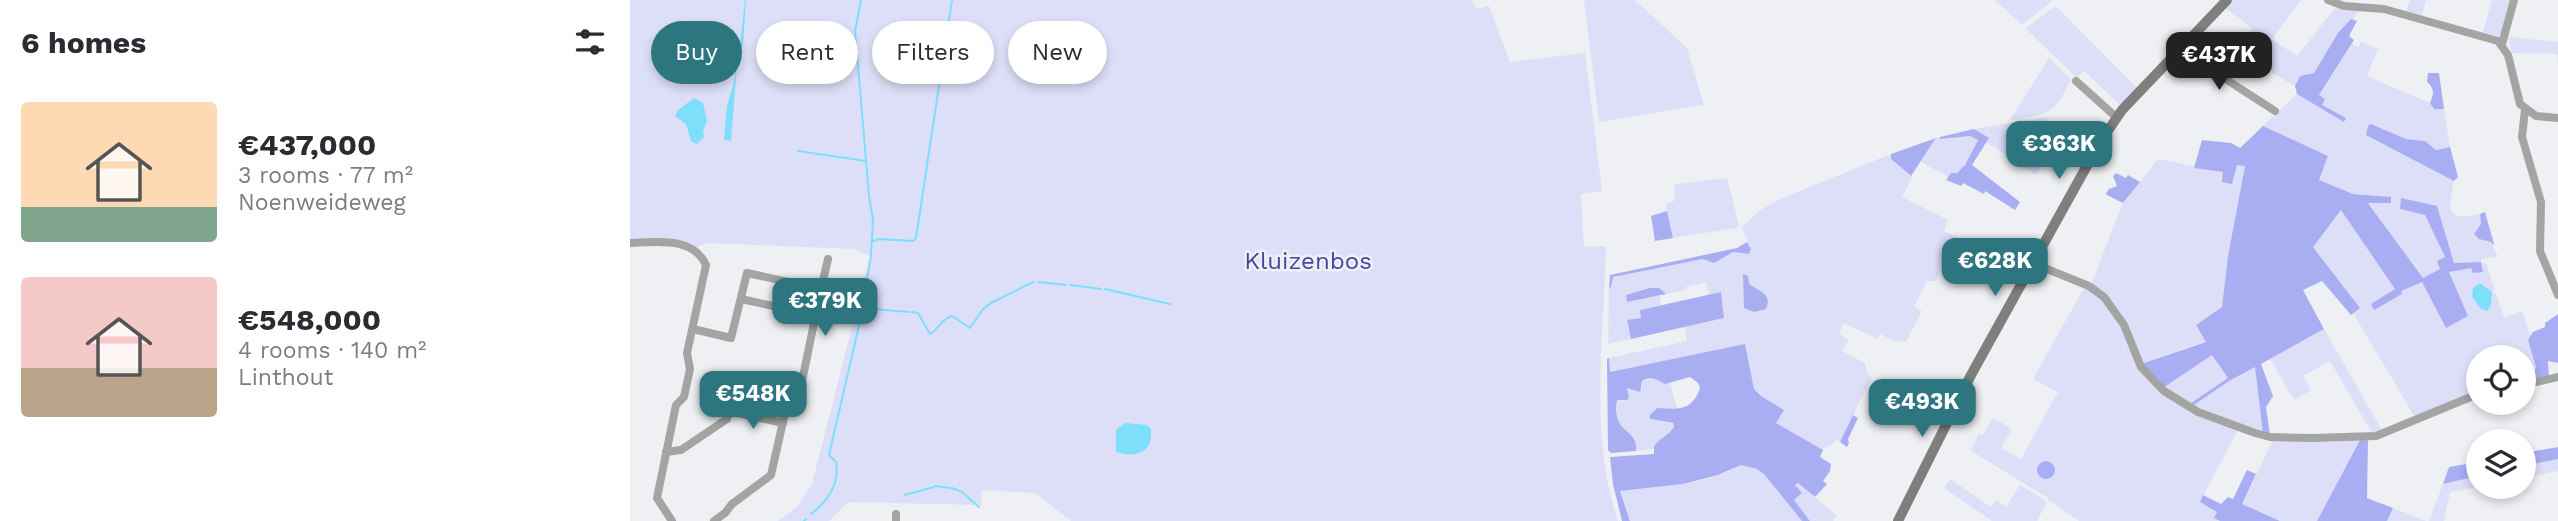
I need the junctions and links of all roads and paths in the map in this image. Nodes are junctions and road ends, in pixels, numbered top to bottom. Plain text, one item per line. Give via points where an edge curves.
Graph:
1 (2227, 0) edge
2 (2328, 0) edge
3 (2514, 0) edge
4 (2502, 44) junction
5 (2179, 50) junction
6 (2076, 81) dead end
7 (2525, 110) junction
8 (2275, 111) dead end
9 (2116, 117) junction
10 (2558, 118) edge
11 (630, 243) edge
12 (828, 259) dead end
13 (2032, 262) junction
14 (821, 289) junction
15 (2558, 295) edge
16 (741, 299) junction
17 (815, 315) junction
18 (693, 329) junction
19 (2558, 377) edge
20 (2536, 382) edge
21 (789, 395) junction
22 (2466, 399) edge
23 (729, 411) junction
24 (783, 423) junction
25 (666, 452) junction
26 (672, 521) edge
27 (714, 521) edge
28 (1898, 521) edge

1 - 5 street
2 - 4 street via 2384,9
3 - 4 street
4 - 7 street
5 - 8 street
5 - 9 street
6 - 9 street
7 - 10 street
7 - 15 street via 2522,137 2541,202 2540,251
9 - 13 street
11 - 18 street via 668,241 694,248 702,256 706,265
12 - 14 street
13 - 22 street via 2104,296 2124,325 2141,367 2164,391 2198,412 2255,433 2298,438 2376,436
13 - 28 street
14 - 16 street via 747,273
14 - 17 street
16 - 17 street
16 - 18 street via 731,338
17 - 21 street via 799,396
18 - 25 street via 684,397 676,405
19 - 20 street
21 - 23 street via 734,384
21 - 24 street
23 - 24 street
23 - 25 street via 727,419 681,450
24 - 27 street via 771,475
25 - 26 street via 657,498

